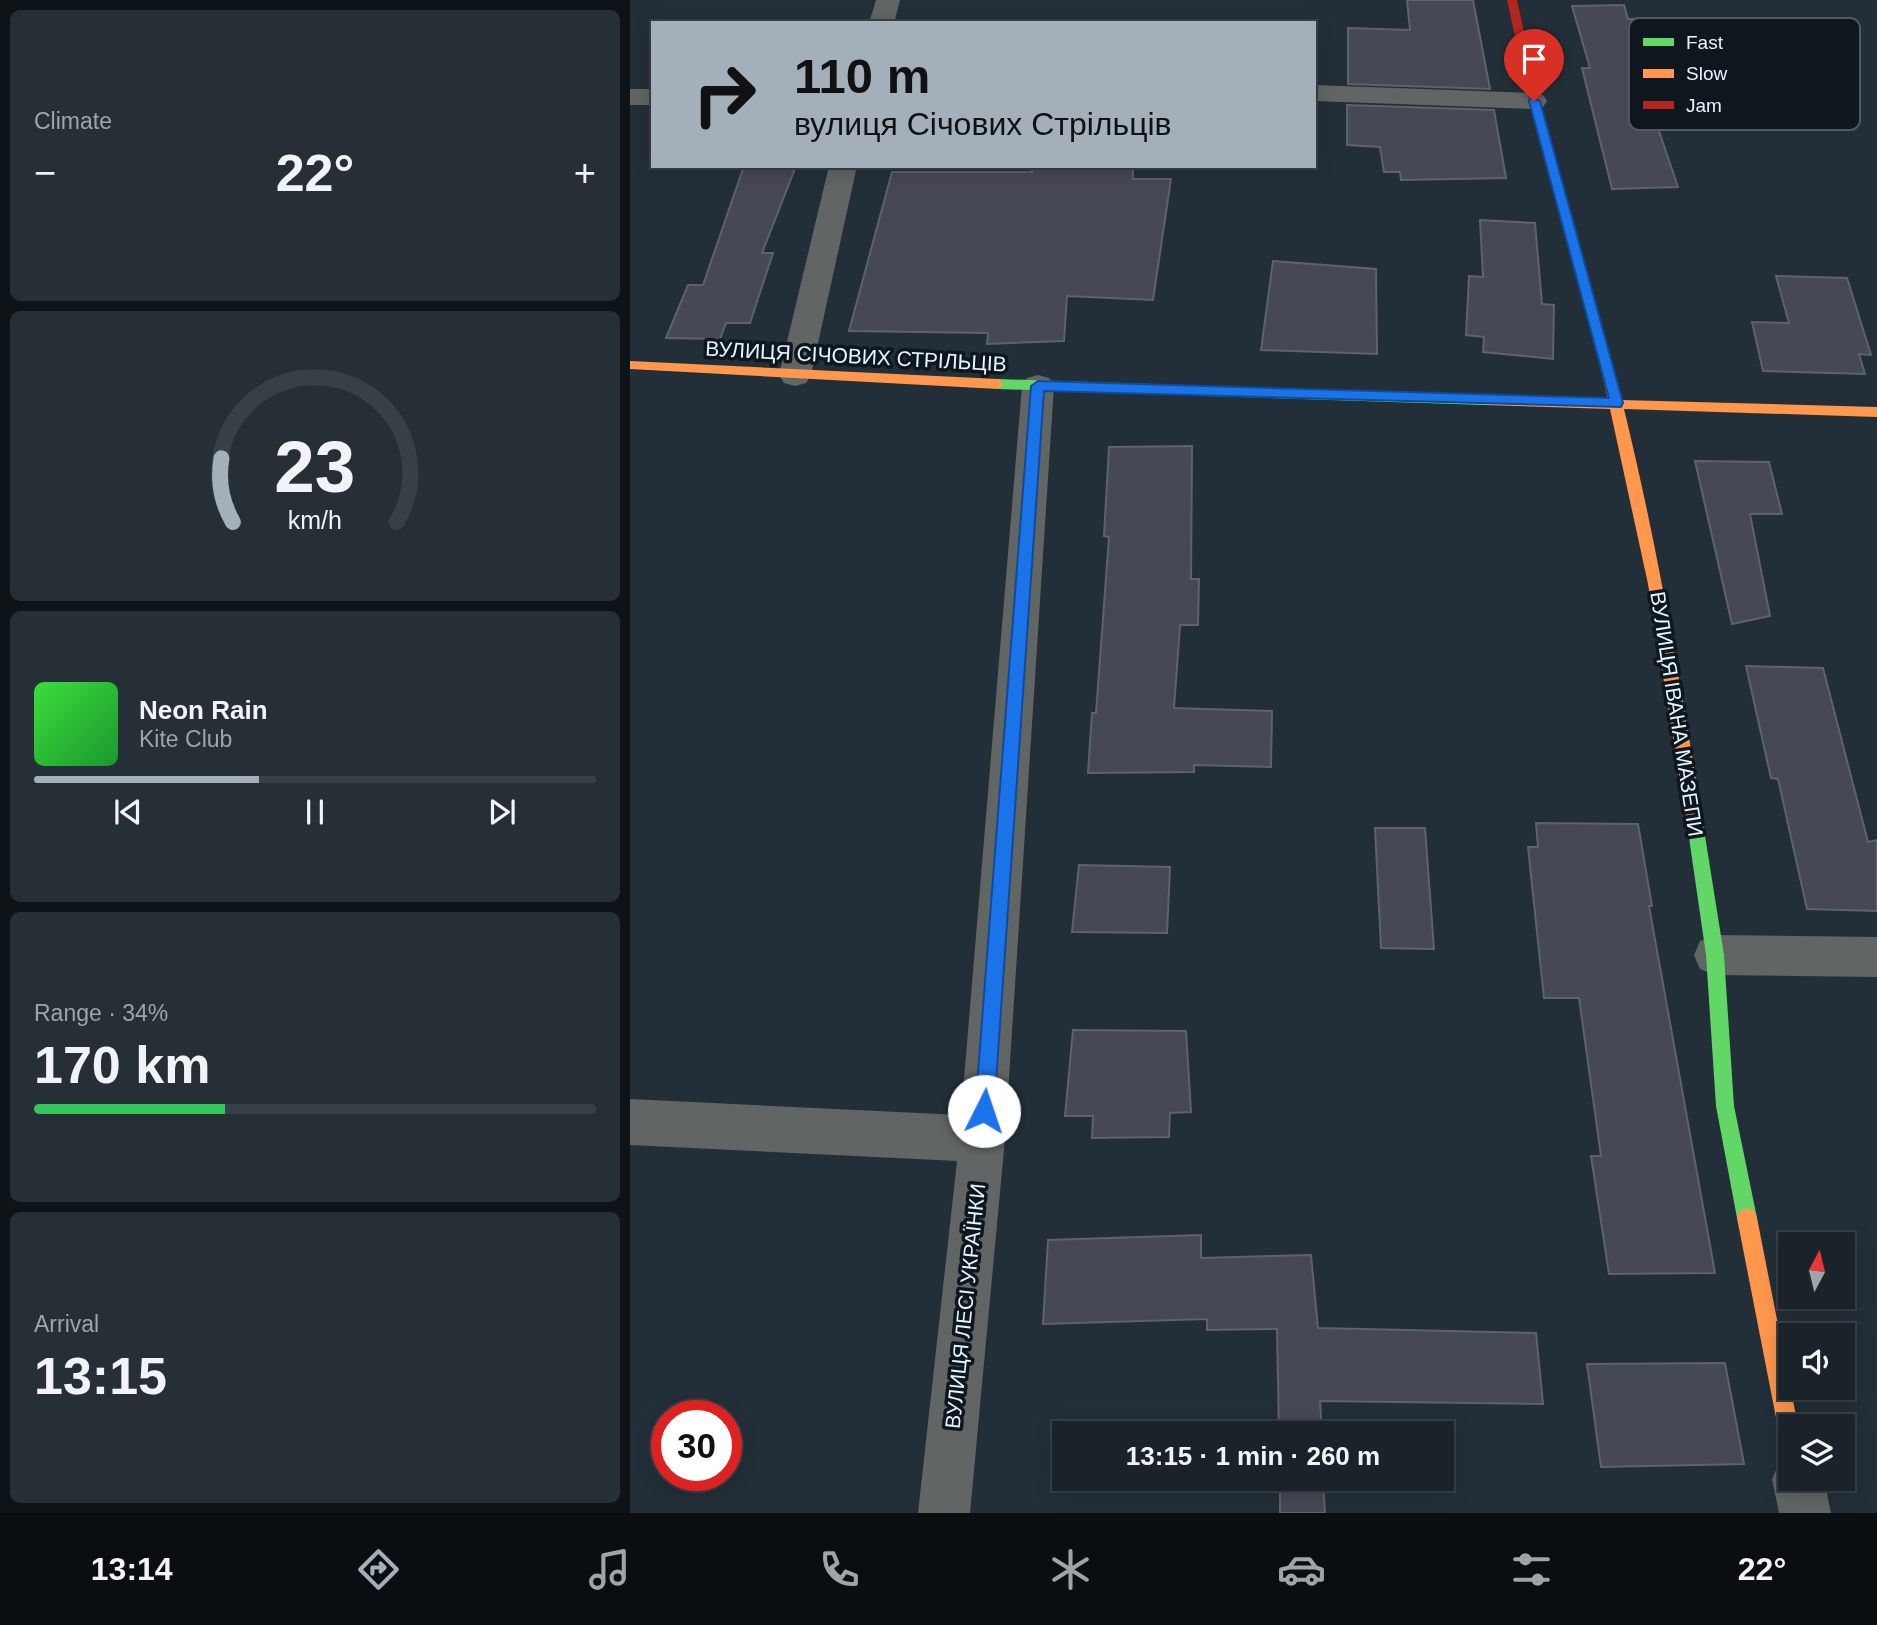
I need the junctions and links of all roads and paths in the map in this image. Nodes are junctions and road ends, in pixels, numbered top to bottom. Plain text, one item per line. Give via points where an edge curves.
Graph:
1 (888, 0) edge
2 (1512, 0) edge
3 (882, 21) edge
4 (1316, 93) edge
5 (630, 97) edge
6 (651, 97) edge
7 (1534, 101) junction
8 (844, 168) edge
9 (630, 365) edge
10 (795, 374) junction
11 (1038, 386) junction
12 (1616, 403) junction
13 (1877, 412) edge
14 (1714, 955) junction
15 (1877, 957) edge
16 (630, 1122) edge
17 (982, 1139) junction
18 (1785, 1414) edge
19 (1800, 1491) edge
20 (944, 1513) edge
21 (1805, 1513) edge

1 - 3 street
2 - 7 street, ВУЛИЦЯ ІВАНА МАЗЕПИ
4 - 7 street
5 - 6 street
7 - 12 street, ВУЛИЦЯ ІВАНА МАЗЕПИ
8 - 10 street
9 - 10 street, ВУЛИЦЯ СІЧОВИХ СТРІЛЬЦІВ
10 - 11 street, ВУЛИЦЯ СІЧОВИХ СТРІЛЬЦІВ
11 - 12 street, ВУЛИЦЯ СІЧОВИХ СТРІЛЬЦІВ
11 - 17 street, ВУЛИЦЯ ЛЕСІ УКРАЇНКИ
12 - 13 street, ВУЛИЦЯ СІЧОВИХ СТРІЛЬЦІВ
12 - 14 street, ВУЛИЦЯ ІВАНА МАЗЕПИ via 1667,641
14 - 15 street
14 - 18 street, ВУЛИЦЯ ІВАНА МАЗЕПИ via 1724,1106
16 - 17 street
17 - 20 street, ВУЛИЦЯ ЛЕСІ УКРАЇНКИ
19 - 21 street

